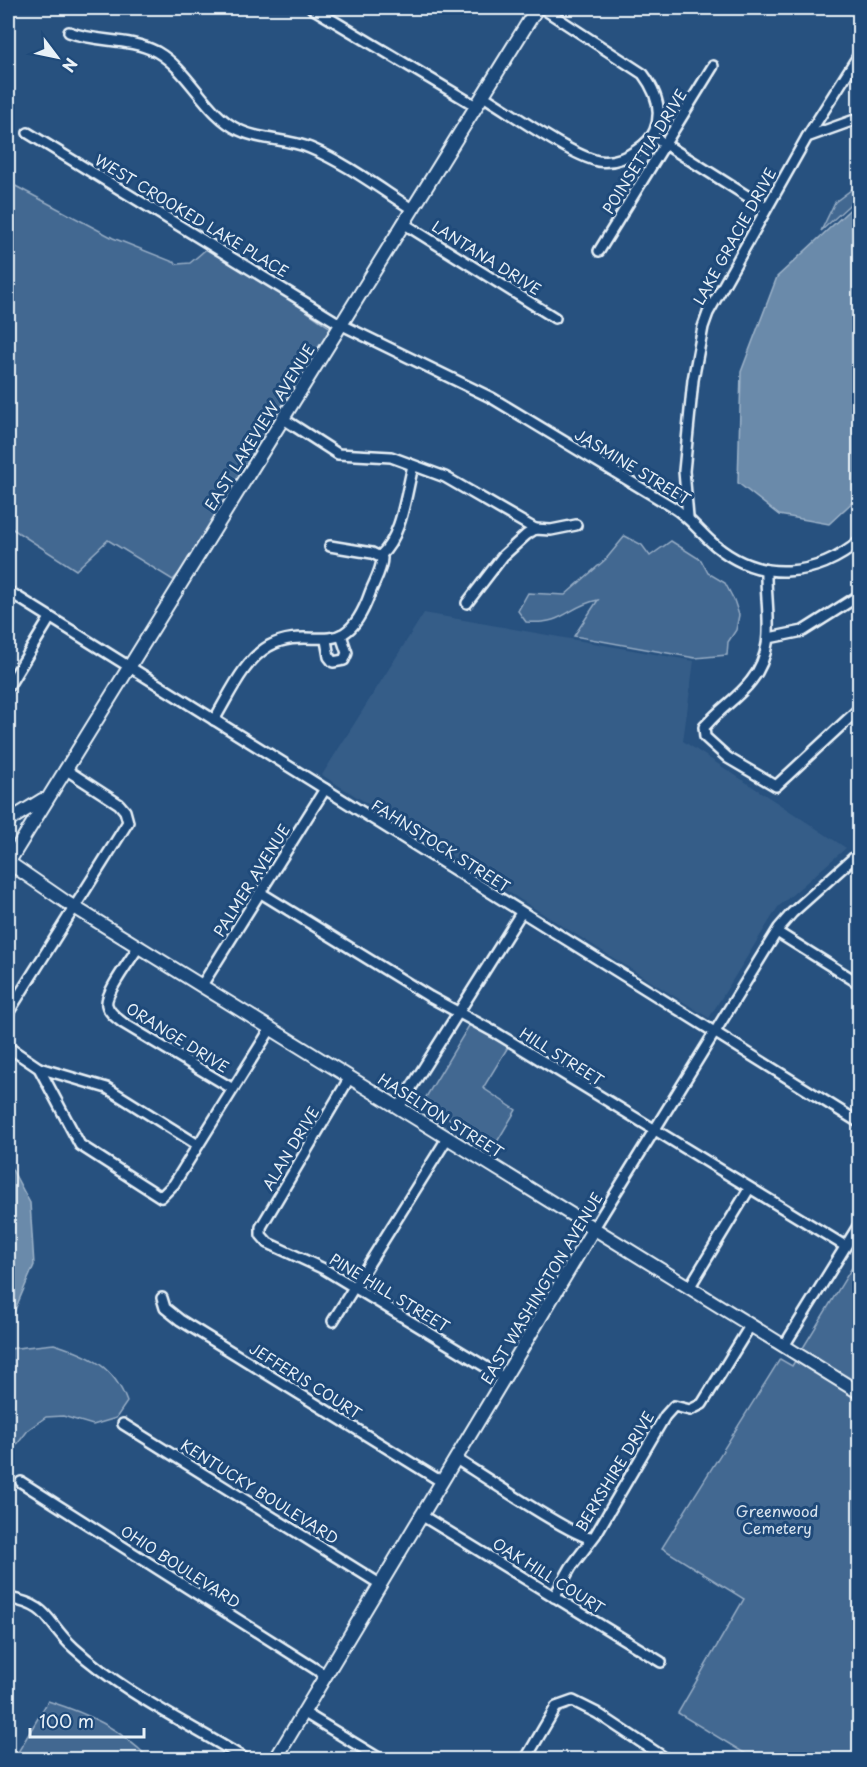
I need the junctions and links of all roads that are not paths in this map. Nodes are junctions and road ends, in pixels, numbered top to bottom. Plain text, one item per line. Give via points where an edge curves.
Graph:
1 (312, 8) edge
2 (537, 8) edge
3 (69, 32) dead end
4 (860, 53) edge
5 (713, 66) dead end
6 (479, 101) junction
7 (860, 118) edge
8 (28, 133) dead end
9 (652, 136) junction
10 (807, 137) junction
11 (665, 145) junction
12 (766, 208) junction
13 (412, 209) junction
14 (403, 223) junction
15 (599, 252) dead end
16 (555, 318) dead end
17 (340, 324) junction
18 (282, 418) junction
19 (413, 466) junction
20 (688, 517) junction
21 (576, 525) dead end
22 (536, 529) junction
23 (860, 541) edge
24 (330, 546) dead end
25 (380, 556) junction
26 (766, 570) junction
27 (8, 591) edge
28 (860, 595) edge
29 (467, 603) dead end
30 (50, 618) junction
31 (341, 635) junction
32 (769, 638) junction
33 (326, 640) junction
34 (129, 666) junction
35 (8, 687) edge
36 (860, 708) edge
37 (214, 720) junction
38 (65, 769) junction
39 (325, 789) junction
40 (48, 795) junction
41 (8, 821) edge
42 (860, 852) edge
43 (9, 866) edge
44 (261, 893) junction
45 (74, 907) junction
46 (521, 913) junction
47 (777, 932) junction
48 (139, 946) junction
49 (860, 984) edge
50 (202, 985) junction
51 (8, 1013) edge
52 (459, 1014) junction
53 (270, 1028) junction
54 (714, 1033) junction
55 (8, 1047) edge
56 (39, 1068) junction
57 (350, 1077) junction
58 (233, 1089) junction
59 (399, 1107) junction
60 (860, 1123) edge
61 (653, 1131) junction
62 (448, 1137) junction
63 (198, 1145) junction
64 (749, 1189) junction
65 (860, 1223) edge
66 (594, 1228) junction
67 (261, 1235) joint
68 (845, 1246) junction
69 (356, 1288) junction
70 (689, 1288) junction
71 (162, 1298) dead end
72 (333, 1321) dead end
73 (750, 1326) junction
74 (784, 1346) junction
75 (504, 1378) junction
76 (860, 1393) edge
77 (123, 1424) dead end
78 (456, 1459) junction
79 (21, 1482) dead end
80 (442, 1482) junction
81 (421, 1515) junction
82 (591, 1538) junction
83 (381, 1584) junction
84 (554, 1597) junction
85 (8, 1598) edge
86 (661, 1662) dead end
87 (325, 1675) junction
88 (303, 1712) junction
89 (247, 1760) edge
90 (275, 1760) edge
91 (382, 1760) edge
92 (525, 1760) edge
93 (668, 1760) edge

1 - 6 street
2 - 6 street, EAST LAKEVIEW AVENUE
2 - 9 street via 643,74 657,100
3 - 13 street via 124,40 157,53 180,70 233,127 310,148
4 - 10 street, LAKE GRACIE DRIVE
5 - 11 street, POINSETTIA DRIVE
6 - 9 street via 597,160 624,158
6 - 13 street, EAST LAKEVIEW AVENUE
7 - 10 street
8 - 17 street, WEST CROOKED LAKE PLACE
9 - 11 street
10 - 12 street, LAKE GRACIE DRIVE
11 - 12 street
11 - 15 street, POINSETTIA DRIVE
12 - 20 street, LAKE GRACIE DRIVE via 703,327 684,471
13 - 14 street, EAST LAKEVIEW AVENUE
14 - 16 street, LANTANA DRIVE
14 - 17 street, EAST LAKEVIEW AVENUE
17 - 18 street, EAST LAKEVIEW AVENUE
17 - 20 street, JASMINE STREET via 492,399
18 - 19 street via 338,454 391,457
18 - 34 street, EAST LAKEVIEW AVENUE
19 - 22 street via 479,494
19 - 25 street via 396,531 390,546
20 - 26 street, JASMINE STREET via 731,556
21 - 22 street
22 - 29 street via 503,556
23 - 26 street via 833,560 806,570
24 - 25 street
25 - 31 street via 382,561 363,612
26 - 32 street
27 - 30 street, FAHNSTOCK STREET
28 - 32 street via 803,631
30 - 34 street, FAHNSTOCK STREET
30 - 35 street
31 - 33 street
31 - 33 street via 347,653 340,662 328,657
32 - 36 street via 764,659 752,680 708,723 705,737 717,750 776,786
33 - 37 street via 286,640 261,651
34 - 37 street, FAHNSTOCK STREET
34 - 38 street, EAST LAKEVIEW AVENUE
37 - 39 street, FAHNSTOCK STREET
38 - 40 street, EAST LAKEVIEW AVENUE
38 - 45 street via 107,795 128,816 126,826
39 - 44 street, PALMER AVENUE
39 - 46 street, FAHNSTOCK STREET
40 - 41 street
40 - 43 street, EAST LAKEVIEW AVENUE
42 - 47 street, EAST WASHINGTON AVENUE via 792,913
43 - 45 street, HASELTON STREET
44 - 50 street, PALMER AVENUE
44 - 52 street, HILL STREET
45 - 48 street, HASELTON STREET
45 - 51 street
46 - 52 street
46 - 54 street, FAHNSTOCK STREET
47 - 49 street
47 - 54 street, EAST WASHINGTON AVENUE
48 - 50 street, HASELTON STREET
48 - 58 street, ORANGE DRIVE via 108,995 110,1011 123,1023
50 - 53 street, HASELTON STREET
52 - 59 street
52 - 61 street, HILL STREET via 498,1034
53 - 57 street, HASELTON STREET
53 - 58 street
54 - 60 street, FAHNSTOCK STREET
54 - 61 street, EAST WASHINGTON AVENUE
55 - 56 street
56 - 63 street via 107,1088
56 - 63 street via 80,1145 159,1196 174,1184
57 - 59 street, HASELTON STREET
57 - 67 street, ALAN DRIVE via 290,1175 261,1227
58 - 63 street
59 - 62 street, HASELTON STREET
61 - 64 street, HILL STREET
61 - 66 street, EAST WASHINGTON AVENUE
62 - 66 street, HASELTON STREET
62 - 69 street
64 - 68 street, HILL STREET
64 - 70 street
65 - 68 street
66 - 70 street, HASELTON STREET
66 - 75 street, EAST WASHINGTON AVENUE
67 - 69 street, PINE HILL STREET via 268,1243
68 - 74 street
69 - 72 street
69 - 75 street, PINE HILL STREET
70 - 73 street, HASELTON STREET
71 - 80 street, JEFFERIS COURT via 165,1308 180,1320
73 - 74 street, HASELTON STREET
73 - 82 street, BERKSHIRE DRIVE via 702,1404 690,1410 674,1406 664,1416
74 - 76 street, HASELTON STREET
75 - 78 street, EAST WASHINGTON AVENUE
77 - 83 street, KENTUCKY BOULEVARD
78 - 80 street, EAST WASHINGTON AVENUE
78 - 82 street via 580,1536
79 - 87 street, OHIO BOULEVARD
80 - 81 street, EAST WASHINGTON AVENUE
81 - 83 street, EAST WASHINGTON AVENUE
81 - 84 street, OAK HILL COURT
82 - 84 street, BERKSHIRE DRIVE
83 - 87 street, EAST WASHINGTON AVENUE
84 - 86 street, OAK HILL COURT
85 - 89 street via 35,1605 87,1660
87 - 88 street, EAST WASHINGTON AVENUE
88 - 90 street, EAST WASHINGTON AVENUE
88 - 91 street
92 - 93 street via 556,1707 573,1701

